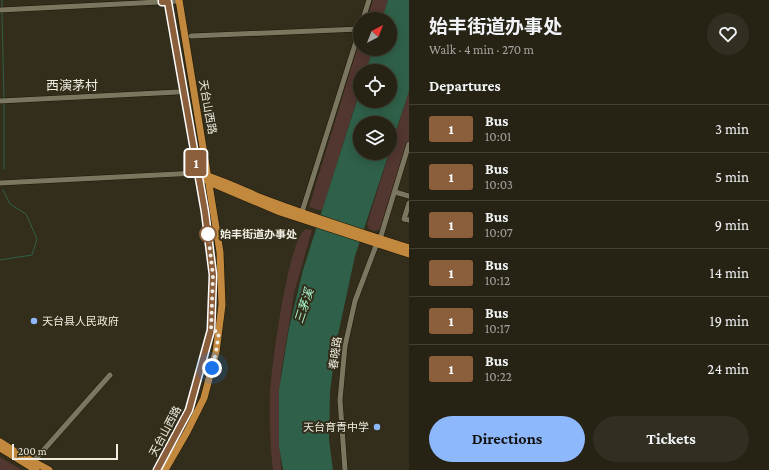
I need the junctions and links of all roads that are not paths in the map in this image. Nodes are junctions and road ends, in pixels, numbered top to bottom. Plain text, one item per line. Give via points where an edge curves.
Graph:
1 (179, 0) edge
2 (369, 0) edge
3 (168, 1) edge
4 (0, 10) edge
5 (365, 12) edge
6 (353, 29) edge
7 (191, 36) dead end
8 (353, 51) edge
9 (178, 92) dead end
10 (0, 101) edge
11 (409, 144) edge
12 (198, 173) junction
13 (209, 179) junction
14 (0, 183) edge
15 (395, 192) junction
16 (409, 196) edge
17 (409, 203) edge
18 (302, 212) junction
19 (314, 219) junction
20 (409, 220) edge
21 (378, 241) junction
22 (409, 248) edge
23 (220, 252) junction
24 (210, 254) junction
25 (409, 254) edge
26 (211, 330) junction
27 (219, 332) junction
28 (110, 375) dead end
29 (0, 442) edge
30 (0, 448) edge
31 (33, 462) junction
32 (36, 470) edge
33 (49, 470) edge
34 (156, 470) edge
35 (165, 470) edge
36 (345, 470) edge

1 - 3 street
1 - 13 main road, 天台山西路
2 - 5 street
3 - 4 street
3 - 12 main road, 天台山西路
6 - 7 street
8 - 18 street
9 - 10 street
11 - 15 street, 春晓路
12 - 13 main road
12 - 14 street
12 - 24 main road, 天台山西路
13 - 18 main road via 227,182 259,197
13 - 19 main road via 280,212
13 - 23 main road, 天台山西路
15 - 16 street
15 - 21 street, 春晓路
17 - 20 street via 404,219
18 - 19 main road
19 - 21 main road
21 - 22 main road
21 - 25 main road
21 - 36 street, 春晓路 via 355,301 345,346 340,400
23 - 24 main road
23 - 27 main road, 天台山西路 via 222,305
24 - 26 main road, 天台山西路 via 213,275
26 - 27 main road
26 - 34 main road, 天台山西路 via 189,410
27 - 35 main road, 天台山西路 via 204,398
28 - 31 street
29 - 31 main road
30 - 32 main road
31 - 33 main road

